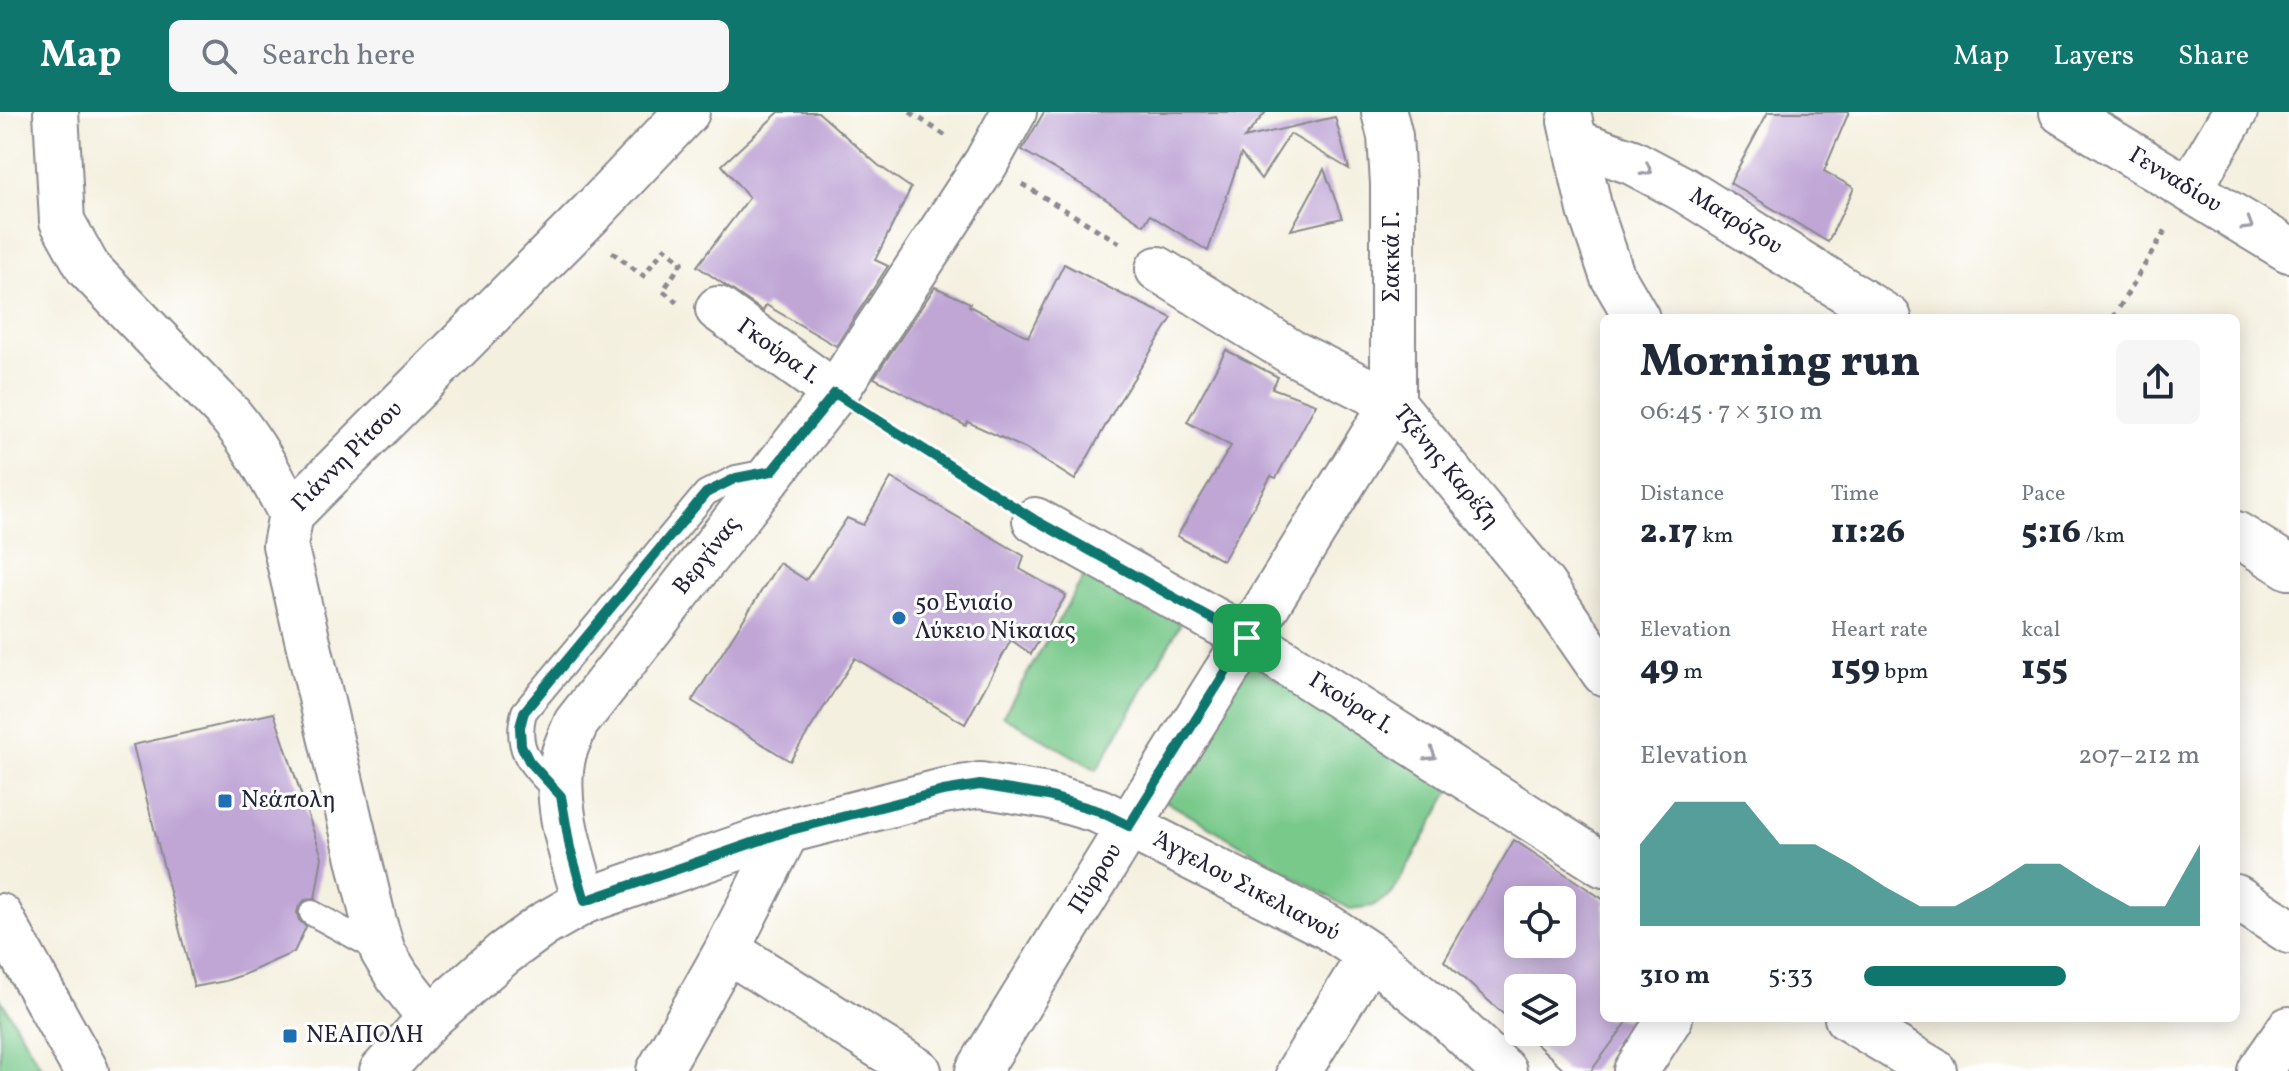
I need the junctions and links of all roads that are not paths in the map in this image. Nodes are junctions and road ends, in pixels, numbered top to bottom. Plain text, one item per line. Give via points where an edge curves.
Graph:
1 (56, 112) edge
2 (687, 112) edge
3 (1014, 112) edge
4 (1384, 112) edge
5 (2062, 112) edge
6 (2235, 112) edge
7 (1572, 127) edge
8 (2190, 189) junction
9 (2289, 250) edge
10 (1142, 258) road end
11 (718, 309) road end
12 (1635, 314) edge
13 (1883, 314) edge
14 (835, 393) junction
15 (1393, 403) junction
16 (291, 514) junction
17 (1035, 520) road end
18 (2240, 536) edge
19 (2289, 567) edge
20 (1247, 638) junction
21 (1600, 667) edge
22 (1129, 826) junction
23 (787, 831) junction
24 (1600, 860) edge
25 (2240, 900) edge
26 (585, 901) junction
27 (312, 913) dead end
28 (0, 916) edge
29 (2289, 931) edge
30 (727, 950) junction
31 (383, 952) junction
32 (1370, 955) junction
33 (430, 1018) junction
34 (1667, 1022) edge
35 (1854, 1022) edge
36 (2289, 1029) edge
37 (86, 1071) edge
38 (382, 1071) edge
39 (659, 1071) edge
40 (919, 1071) edge
41 (978, 1071) edge
42 (1299, 1071) edge
43 (1504, 1071) edge
44 (1636, 1071) edge
45 (1934, 1071) edge
46 (2260, 1071) edge

1 - 16 street via 62,221 88,268 239,425
2 - 16 street, Γιάννη Ρίτσου
3 - 14 street, Βεργίνας
4 - 15 street, Σακκά Γ. via 1393,184
5 - 8 street, Γενναδίου
6 - 8 street
7 - 12 street via 1590,210 1612,275
7 -> 13 street, Ματρόζου via 1683,189
8 -> 9 street, Γενναδίου
10 - 15 street, Τζένης Καρέζη via 1291,352
11 - 14 street, Γκούρα Ι.
14 - 26 street, Βεργίνας via 576,723 564,754 561,796
15 - 20 street, Πύρρου
15 - 21 street, Τζένης Καρέζη via 1543,585
16 - 31 street, Γιάννη Ρίτσου via 285,545
17 - 20 street, Γκούρα Ι.
18 - 19 street
20 - 22 street, Πύρρου
20 -> 24 street, Γκούρα Ι.
22 - 23 street, Άγγελου Σικελιανού via 1048,796 980,785
22 - 32 street, Άγγελου Σικελιανού via 1328,927
22 - 41 street, Πύρρου
23 - 26 street, Άγγελου Σικελιανού
23 - 30 street
25 - 29 street
26 - 33 street, Άγγελου Σικελιανού via 503,954
27 - 31 lane
28 - 37 street
30 - 39 street
30 - 40 street
31 - 33 street, Γιάννη Ρίτσου
32 - 42 street
32 - 43 street, Άγγελου Σικελιανού
33 - 38 street
34 - 44 street
35 - 45 street
36 - 46 street

